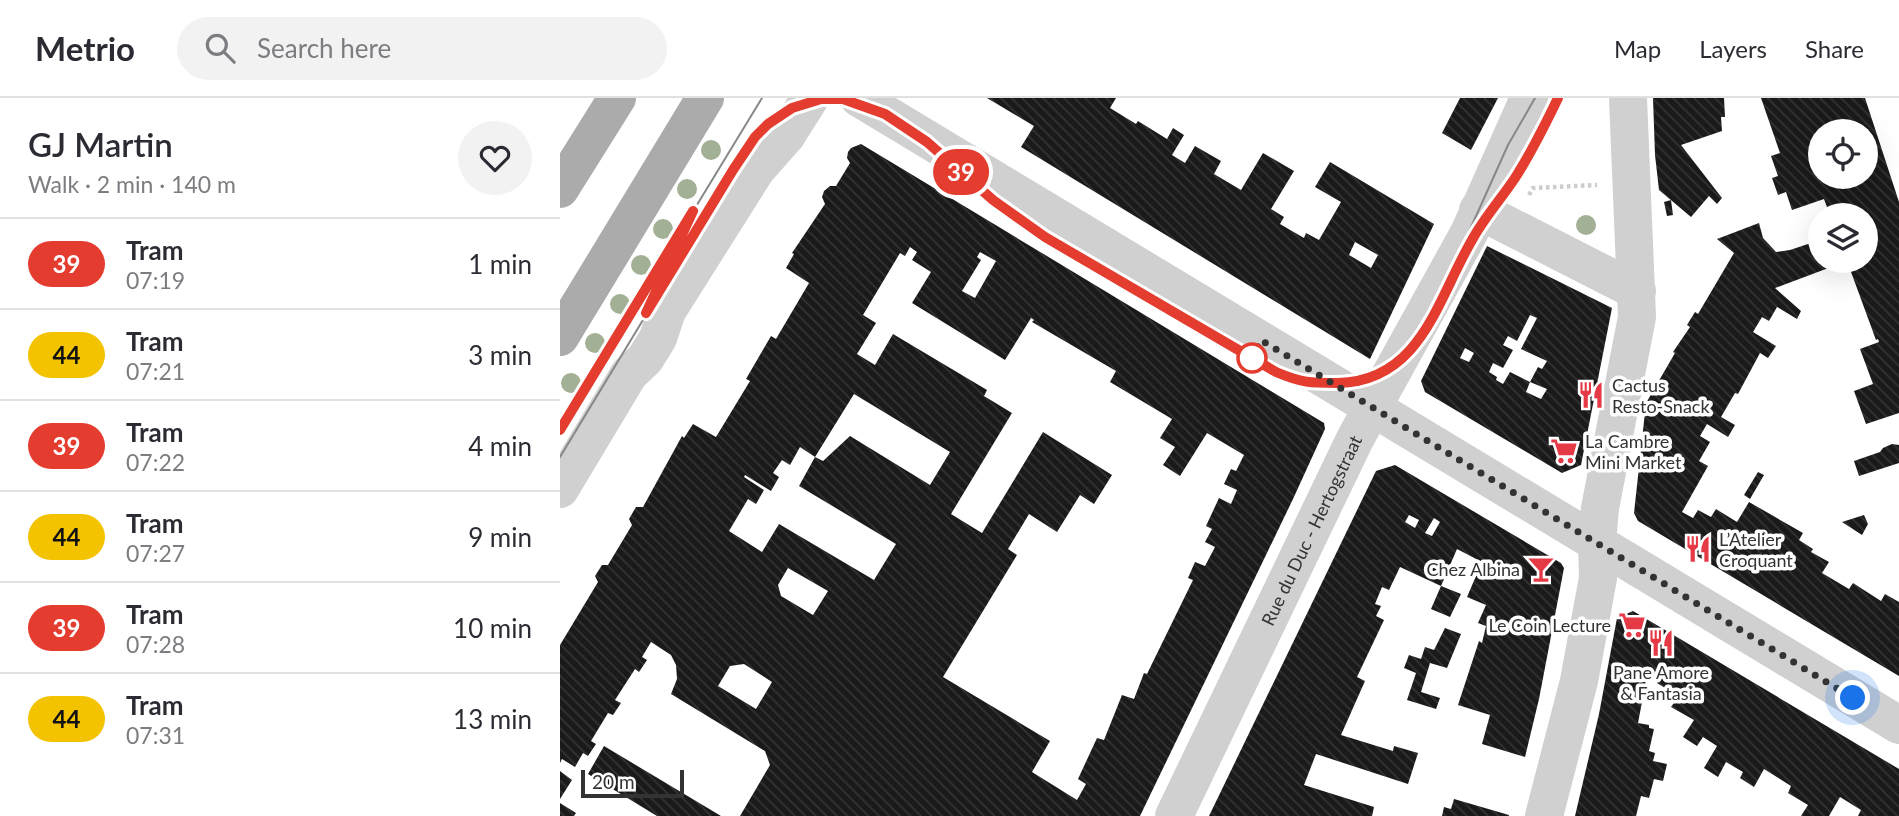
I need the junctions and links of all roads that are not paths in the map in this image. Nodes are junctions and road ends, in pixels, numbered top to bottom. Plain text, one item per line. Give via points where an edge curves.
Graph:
1 (617, 98) edge
2 (705, 98) edge
3 (810, 98) edge
4 (859, 98) edge
5 (1528, 98) edge
6 (1628, 98) edge
7 (560, 189) edge
8 (1478, 210) junction
9 (1637, 291) junction
10 (560, 337) edge
11 (1373, 408) junction
12 (560, 489) edge
13 (1597, 544) junction
14 (1899, 726) edge
15 (1174, 816) edge
16 (1544, 816) edge

1 - 7 main road
2 - 10 main road
3 - 12 street via 756,170 667,312 658,338 629,374
4 - 11 street
5 - 8 street, Rue du Duc - Hertogstraat
6 - 9 street via 1621,184
8 - 9 street
8 - 11 street, Rue du Duc - Hertogstraat
9 - 13 street via 1637,317
11 - 13 street
11 - 15 street, Rue du Duc - Hertogstraat
13 - 14 street
13 - 16 street via 1598,578 1579,681

